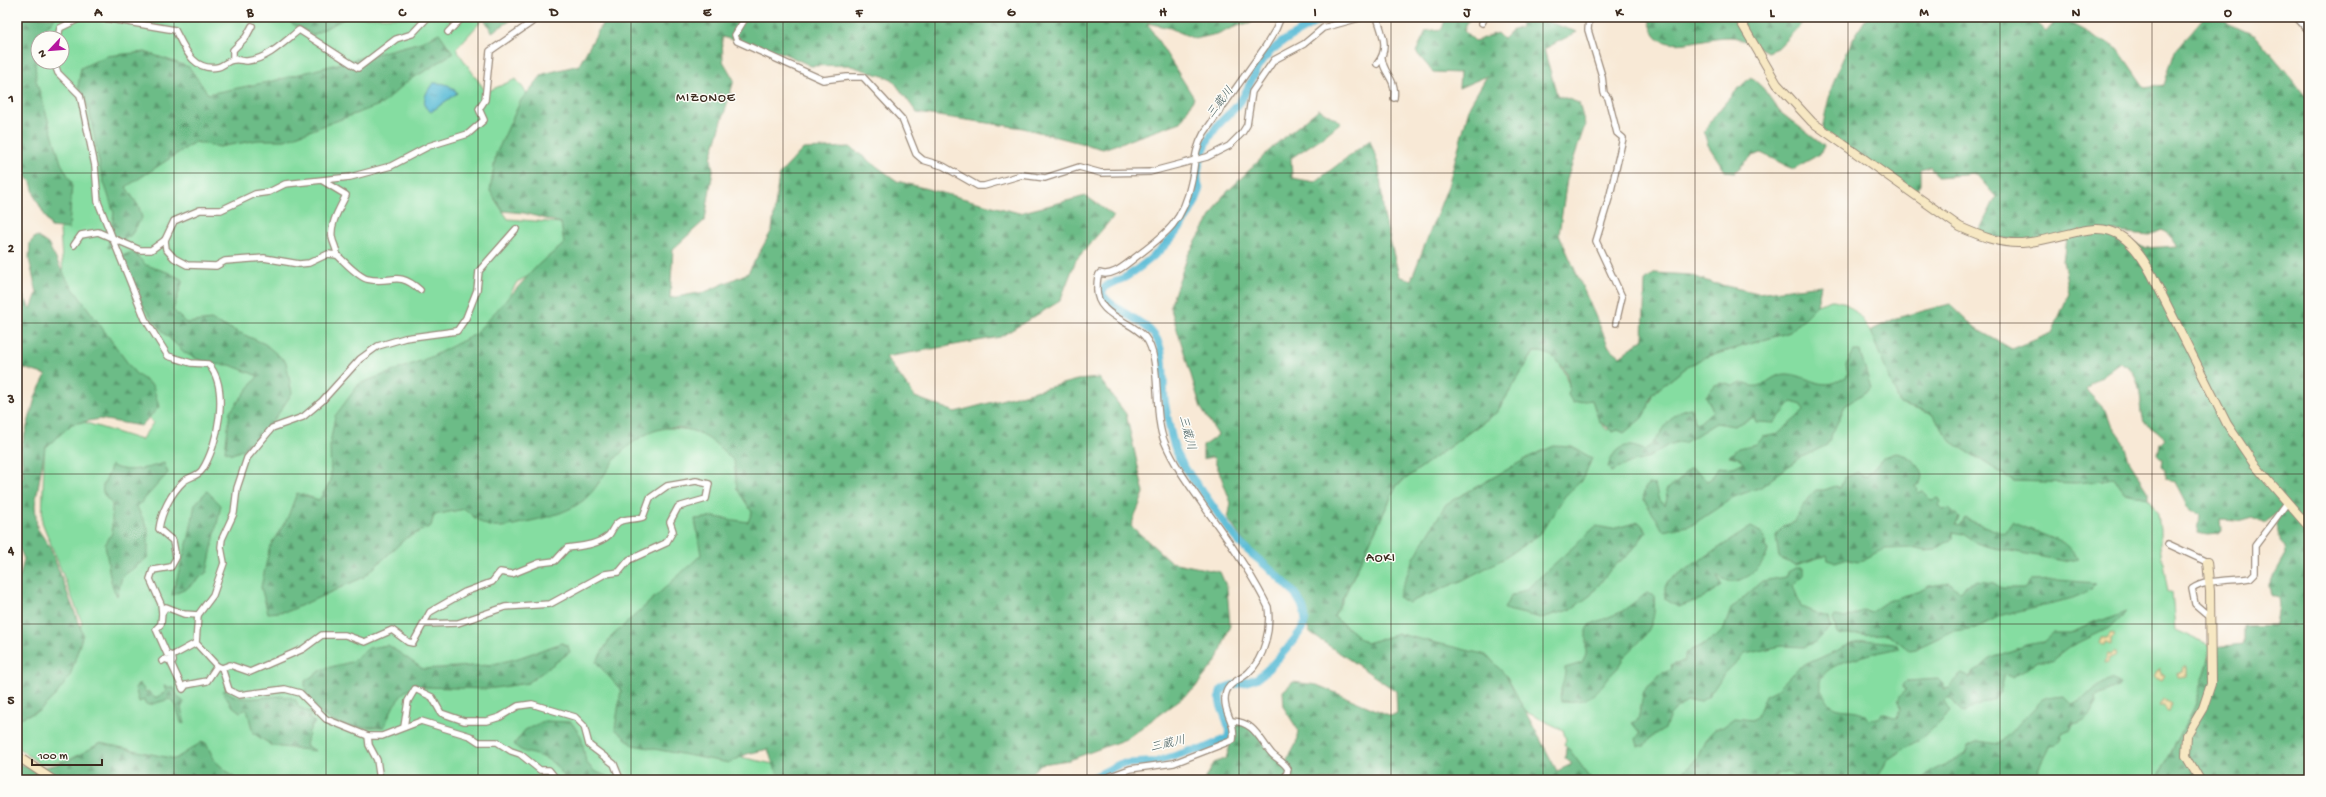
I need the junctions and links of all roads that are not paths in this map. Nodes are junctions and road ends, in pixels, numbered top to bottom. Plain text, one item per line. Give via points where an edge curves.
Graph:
1 (83, 17) edge
2 (98, 17) edge
3 (428, 17) edge
4 (463, 17) edge
5 (535, 17) edge
6 (746, 17) edge
7 (1281, 17) edge
8 (1363, 17) edge
9 (1377, 17) edge
10 (1485, 17) edge
11 (1589, 17) edge
12 (1738, 17) edge
13 (2296, 17) edge
14 (1482, 23) dead end
15 (252, 26) dead end
16 (60, 30) edge
17 (2309, 31) edge
18 (448, 32) dead end
19 (1382, 58) junction
20 (233, 60) junction
21 (1377, 64) dead end
22 (57, 70) edge
23 (1394, 98) dead end
24 (1197, 159) junction
25 (323, 181) junction
26 (516, 229) dead end
27 (113, 239) junction
28 (165, 240) junction
29 (74, 245) dead end
30 (338, 255) junction
31 (420, 290) dead end
32 (1616, 323) dead end
33 (2287, 503) junction
34 (2309, 527) edge
35 (2168, 544) dead end
36 (2207, 562) joint
37 (2209, 582) junction
38 (162, 613) junction
39 (198, 615) junction
40 (2210, 617) junction
41 (423, 624) junction
42 (196, 644) junction
43 (162, 661) dead end
44 (219, 667) junction
45 (1232, 721) junction
46 (404, 727) junction
47 (368, 736) junction
48 (17, 756) edge
49 (53, 780) edge
50 (380, 780) edge
51 (557, 780) edge
52 (625, 780) edge
53 (1100, 780) edge
54 (1285, 780) edge
55 (2200, 780) edge

1 - 16 street
2 - 20 street via 175,30 187,52 195,62 203,66 217,67
3 - 20 street via 412,34 396,39 358,68 299,30 264,57 247,61
4 - 18 street
5 - 25 street via 532,22 490,51 485,100 479,109 484,120 468,134 429,146 391,166
6 - 24 street via 736,31 737,41 823,80 847,76 863,77 902,119 916,154 923,160 943,166 978,186 1022,176 1045,178 1079,167 1101,172 1150,172
7 - 24 street via 1265,46 1204,133 1196,149
8 - 24 street via 1323,28 1304,44 1274,60 1252,92 1247,125 1242,133 1228,146
9 - 19 street via 1384,40
10 - 14 street
11 - 32 street via 1588,30 1602,76 1604,93 1608,98 1617,133 1623,138 1596,241 1622,297
12 - 33 street via 1778,84 1808,118 1960,226 1988,238 2011,243 2030,242 2092,229 2107,230 2128,240 2151,273 2227,424 2254,464
13 - 17 street
15 - 20 street via 246,37 233,50
19 - 21 street
19 - 23 street via 1393,80
22 - 27 street via 80,95 95,166 98,202
24 - 45 street via 1180,217 1160,240 1128,263 1111,274 1100,273 1097,290 1103,305 1115,318 1146,338 1154,364 1159,420 1164,442 1177,469 1238,554 1268,607 1264,649 1248,673 1233,681 1227,692 1226,705
25 - 28 street via 284,184 221,210 200,210 174,221
25 - 30 street via 346,195 331,227
26 - 39 street via 479,271 477,290 466,318 457,331 405,338 378,346 360,359 303,417 272,428 252,452 244,466 237,488 234,513 222,539 224,563 213,595
27 - 28 street via 140,250 151,250
27 - 29 street via 98,232 81,236
27 - 38 street via 145,319 168,356 191,363 208,364 214,370 220,389 219,418 214,444 201,471 184,481 168,503 160,522 159,529 173,541 176,558 171,567 153,570 150,579 161,604
28 - 30 street via 166,249 174,258 187,265 216,266 225,261 264,258 299,264 309,263 328,254
30 - 31 street via 366,279 387,280 396,277 409,280
33 - 34 street
33 - 37 street via 2255,546 2255,573 2250,578
35 - 36 street
36 - 37 street
37 - 40 street
37 - 40 street via 2192,589 2195,604
38 - 39 street via 166,608 184,614
38 - 42 street via 161,624 156,629 167,654 173,658
39 - 42 street
40 - 55 street via 2211,684 2203,708 2187,735 2186,756
41 - 41 street via 430,612 465,592 492,582 500,572 512,574 539,563 555,561 567,548 589,545 608,535 616,523 622,520 635,520 642,516 650,498 667,486 696,481 709,484 706,499 678,507 670,522 673,531 666,543 629,560 619,572 605,574 550,604 505,607 458,623
41 - 44 street via 413,643 392,630 366,642 345,635 322,635 303,649 250,672 230,665
42 - 44 street
43 - 44 street via 170,661 183,689 186,685 207,681
44 - 47 street via 229,690 239,695 285,689 300,693 326,719
45 - 53 street via 1235,731 1233,740 1228,744 1174,763 1130,769
45 - 54 street via 1241,722 1254,729 1288,769
46 - 47 street via 382,736
46 - 51 street via 421,721 470,736 479,742 497,742 520,754 540,770 549,770
46 - 52 street via 408,702 415,689 432,697 441,713 464,721 488,721 518,706 532,704 575,717 584,726 589,746 614,764 620,779
47 - 50 street via 369,745 377,760
48 - 49 street

